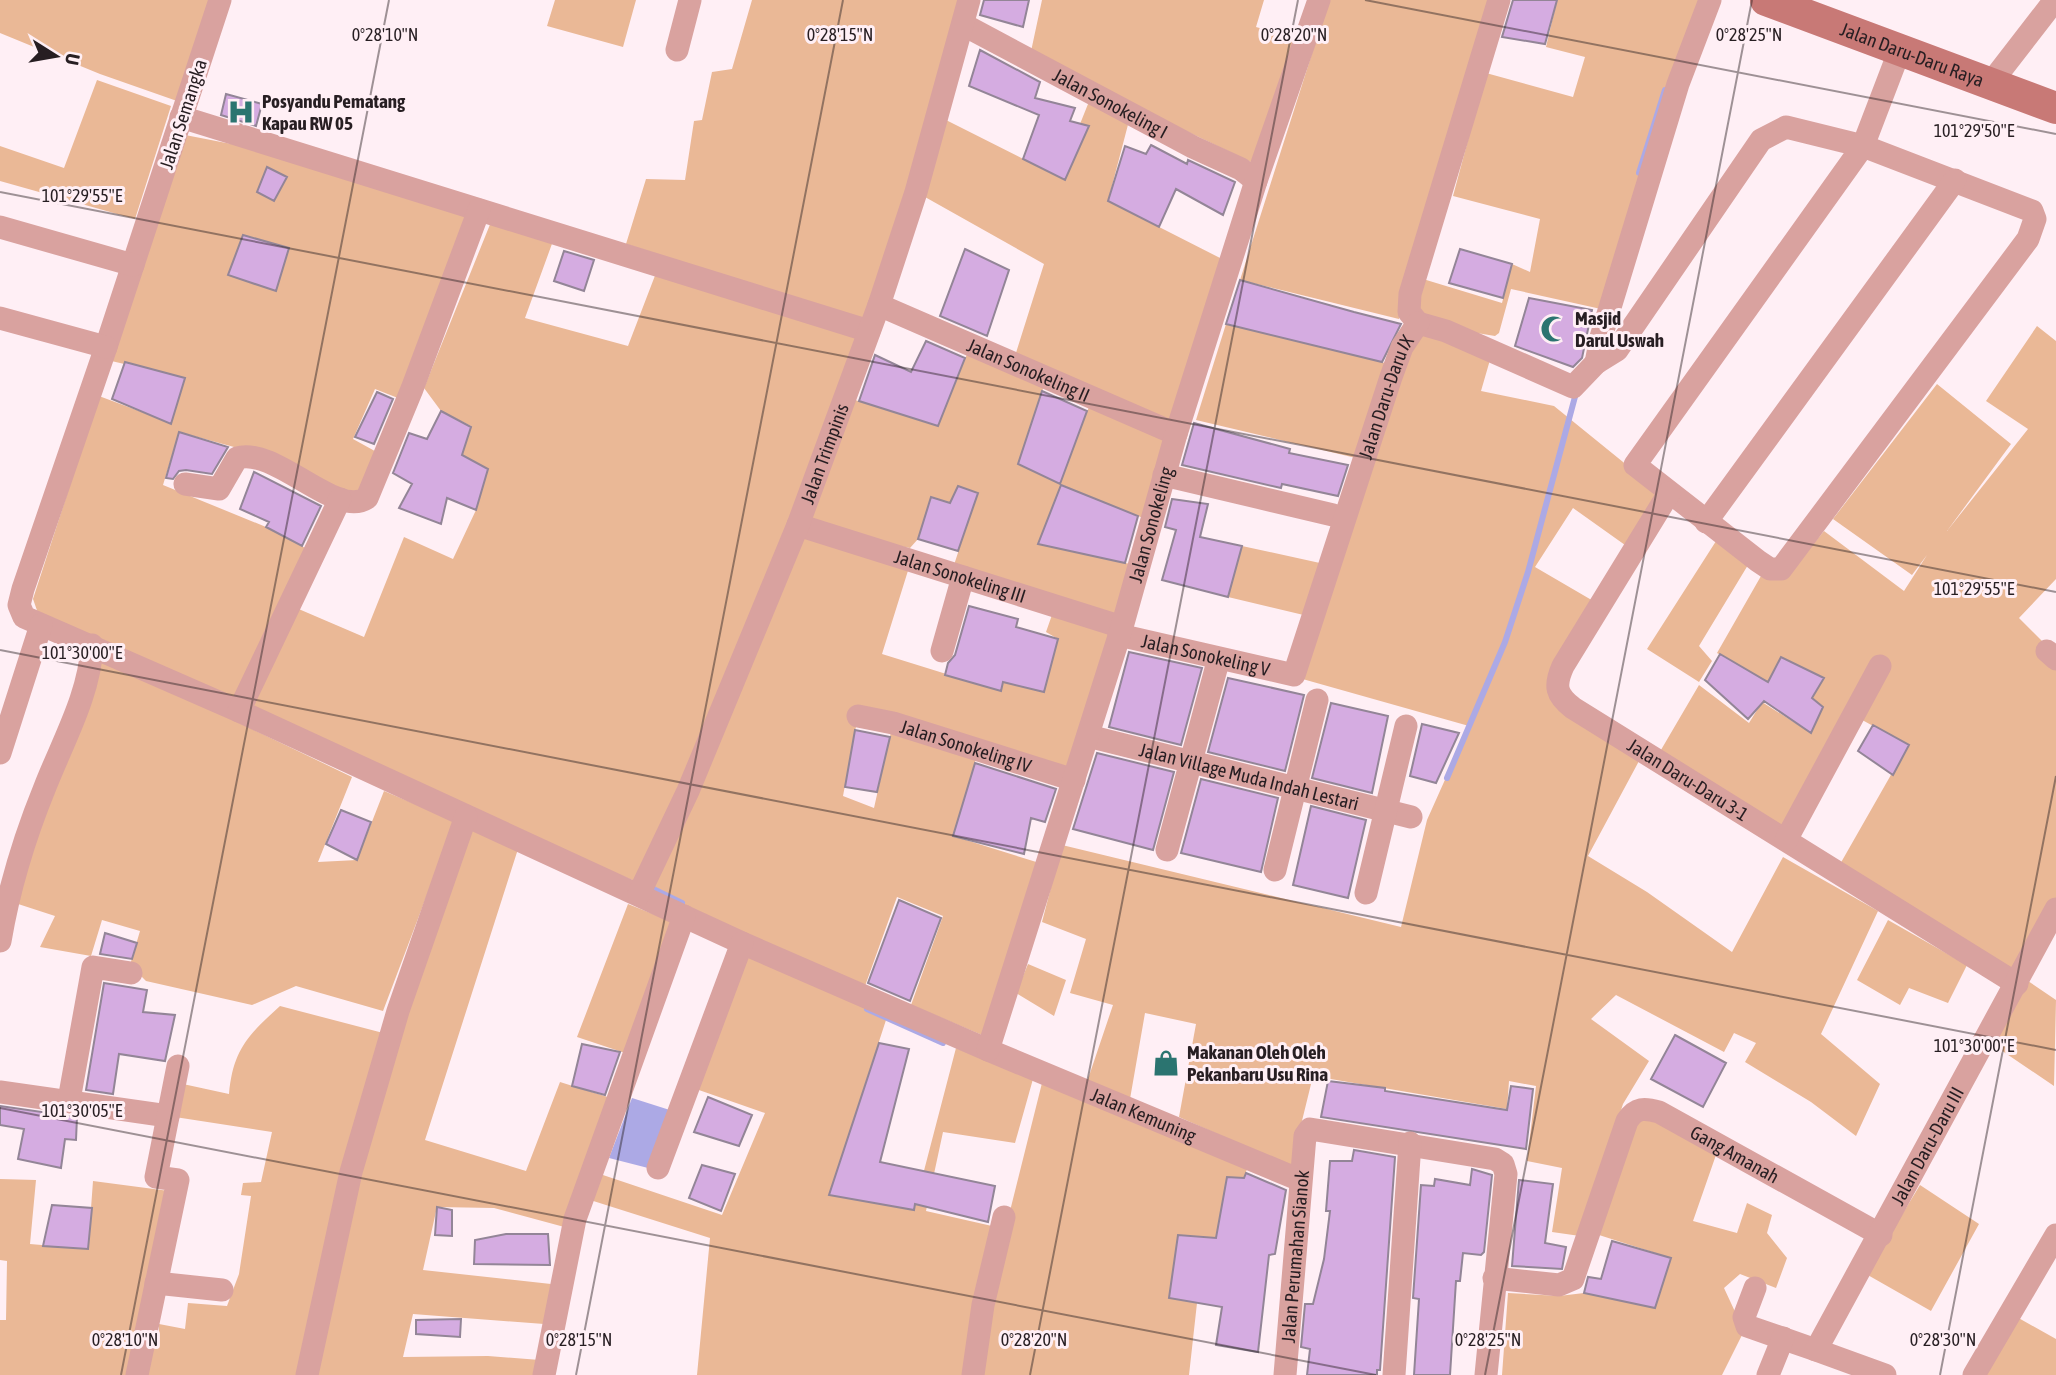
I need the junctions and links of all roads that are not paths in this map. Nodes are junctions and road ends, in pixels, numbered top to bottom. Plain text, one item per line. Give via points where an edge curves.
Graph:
1 (220, 0) edge
2 (690, 0) edge
3 (969, 0) edge
4 (1318, 0) edge
5 (1499, 0) edge
6 (1710, 0) edge
7 (1766, 0) edge
8 (2055, 0) edge
9 (964, 25) junction
10 (677, 50) dead end
11 (1899, 52) junction
12 (1990, 84) junction
13 (2056, 108) edge
14 (181, 117) junction
15 (1863, 146) junction
16 (1955, 180) junction
17 (1256, 181) junction
18 (479, 210) junction
19 (0, 227) edge
20 (133, 265) junction
21 (879, 305) junction
22 (0, 318) edge
23 (1418, 323) junction
24 (869, 331) junction
25 (106, 347) junction
26 (1595, 363) junction
27 (1176, 435) junction
28 (1164, 475) junction
29 (185, 484) dead end
30 (1669, 493) junction
31 (340, 499) junction
32 (1333, 515) dead end
33 (1706, 522) junction
34 (798, 525) junction
35 (963, 577) junction
36 (41, 625) junction
37 (1121, 631) junction
38 (92, 645) junction
39 (942, 651) dead end
40 (1880, 666) dead end
41 (1216, 669) dead end
42 (1294, 676) joint
43 (1317, 700) dead end
44 (239, 711) junction
45 (858, 716) dead end
46 (1406, 726) dead end
47 (1088, 736) junction
48 (0, 753) edge
49 (1191, 763) junction
50 (1074, 780) junction
51 (1295, 789) junction
52 (1385, 811) junction
53 (466, 816) junction
54 (1411, 817) dead end
55 (1786, 840) junction
56 (1167, 850) dead end
57 (1275, 870) dead end
58 (1366, 893) dead end
59 (639, 894) junction
60 (2056, 909) edge
61 (684, 916) junction
62 (0, 941) edge
63 (742, 943) junction
64 (131, 973) dead end
65 (2017, 984) junction
66 (988, 1050) junction
67 (178, 1066) dead end
68 (0, 1091) edge
69 (69, 1100) junction
70 (168, 1116) junction
71 (1410, 1143) junction
72 (658, 1168) dead end
73 (1300, 1180) junction
74 (1004, 1217) dead end
75 (1881, 1235) junction
76 (2056, 1235) edge
77 (1494, 1278) junction
78 (156, 1283) junction
79 (1755, 1288) dead end
80 (222, 1290) dead end
81 (1783, 1338) junction
82 (1816, 1350) junction
83 (1882, 1374) edge
84 (137, 1375) edge
85 (307, 1375) edge
86 (544, 1375) edge
87 (973, 1375) edge
88 (1285, 1375) edge
89 (1394, 1375) edge
90 (1486, 1375) edge
91 (1768, 1375) edge
92 (1974, 1375) edge

1 - 14 street, Jalan Semangka
2 - 10 street
3 - 9 street, Jalan Trimpinis
4 - 17 street, Jalan Sonokeling
5 - 23 street, Jalan Daru-Daru IX via 1410,294 1409,312
6 - 26 street via 1678,84
7 - 11 main road, Jalan Daru-Daru Raya
8 - 12 street
9 - 17 street, Jalan Sonokeling I via 1241,169
9 - 21 street, Jalan Trimpinis
11 - 12 main road, Jalan Daru-Daru Raya
11 - 15 street
12 - 13 main road, Jalan Daru-Daru Raya
14 - 18 street
14 - 20 street, Jalan Semangka
15 - 16 street
15 - 26 street via 1796,127 1768,134 1617,350
15 - 30 street via 1635,465
16 - 33 street
16 - 33 street via 2034,213 2033,232 1785,566 1770,569
17 - 27 street, Jalan Sonokeling
18 - 24 street
18 - 31 street via 371,491 358,502
19 - 20 street
20 - 25 street, Jalan Semangka
21 - 24 street, Jalan Trimpinis
21 - 27 street, Jalan Sonokeling II
22 - 25 street
23 - 26 street via 1573,387
23 - 42 street, Jalan Daru-Daru IX via 1402,347 1391,377
24 - 34 street, Jalan Trimpinis
25 - 36 street, Jalan Semangka via 20,600 24,617
27 - 28 street, Jalan Sonokeling
28 - 32 street
28 - 37 street, Jalan Sonokeling
29 - 31 street via 219,489 237,458 246,456
30 - 33 street
30 - 55 street, Jalan Daru-Daru 3-1 via 1563,666 1557,690 1573,708
31 - 44 street
34 - 35 street, Jalan Sonokeling III
34 - 59 street, Jalan Trimpinis via 688,791
35 - 37 street, Jalan Sonokeling III
35 - 39 street
36 - 38 street, Jalan Kemuning
36 - 48 street
37 - 42 street, Jalan Sonokeling V
37 - 47 street, Jalan Sonokeling
38 - 44 street, Jalan Kemuning
38 - 62 street via 86,687 34,814
40 - 55 street
41 - 49 street
43 - 51 street
44 - 53 street, Jalan Kemuning
45 - 50 street, Jalan Sonokeling IV
46 - 52 street
47 - 49 street, Jalan Village Muda Indah Lestari
47 - 50 street, Jalan Sonokeling
49 - 51 street, Jalan Village Muda Indah Lestari
49 - 56 street
50 - 66 street, Jalan Sonokeling
51 - 52 street, Jalan Village Muda Indah Lestari
51 - 57 street
52 - 54 street, Jalan Village Muda Indah Lestari
52 - 58 street
53 - 59 street, Jalan Kemuning
53 - 85 street via 398,1011 351,1172
55 - 65 street, Jalan Daru-Daru 3-1
59 - 61 street, Jalan Kemuning
60 - 65 street, Jalan Daru-Daru III
61 - 63 street, Jalan Kemuning
61 - 86 street via 575,1219
63 - 66 street, Jalan Kemuning
63 - 72 street
64 - 69 street via 93,967
65 - 75 street, Jalan Daru-Daru III
66 - 73 street, Jalan Kemuning
67 - 70 street
68 - 69 street
69 - 70 street
70 - 78 street via 156,1177 178,1180
71 - 73 street, Jalan Perumahan Sianok via 1310,1129
71 - 77 street via 1503,1164 1506,1174
71 - 89 street
73 - 88 street, Jalan Perumahan Sianok
74 - 87 street
75 - 77 street, Gang Amanah via 1660,1112 1644,1108 1627,1121 1573,1279 1559,1284
75 - 82 street
76 - 92 street
77 - 90 street
78 - 80 street
78 - 84 street
79 - 81 street via 1744,1317 1746,1324
81 - 82 street
81 - 91 street
82 - 83 street

